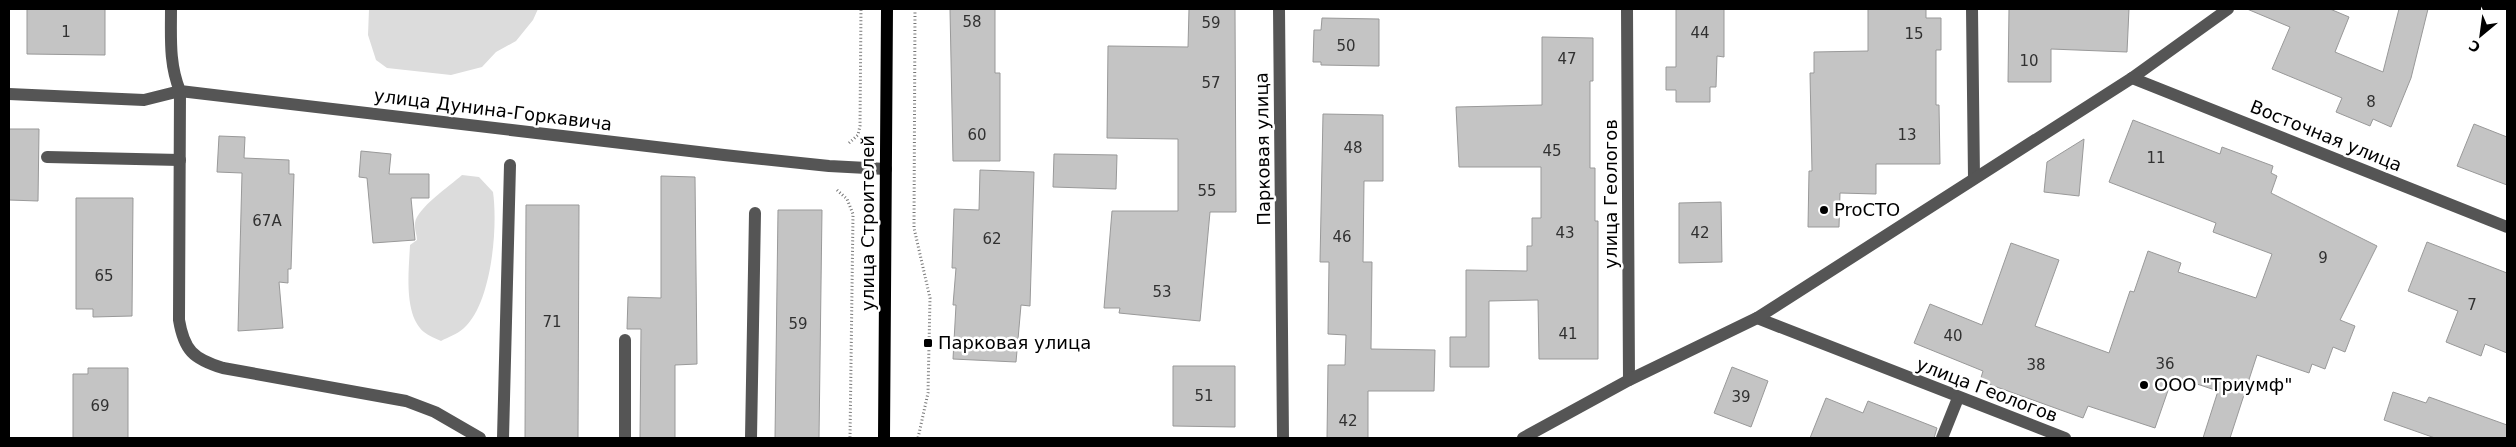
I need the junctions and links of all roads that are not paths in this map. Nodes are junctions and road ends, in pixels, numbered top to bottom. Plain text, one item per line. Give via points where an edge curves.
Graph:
1 (172, 9) edge
2 (887, 9) edge
3 (1279, 9) edge
4 (1627, 9) edge
5 (1972, 9) edge
6 (2228, 9) edge
7 (2132, 78) junction
8 (180, 92) junction
9 (9, 94) edge
10 (47, 157) dead end
11 (180, 160) junction
12 (510, 165) dead end
13 (886, 169) junction
14 (1974, 178) junction
15 (756, 213) dead end
16 (2507, 226) edge
17 (1757, 318) junction
18 (626, 340) dead end
19 (1629, 380) junction
20 (1958, 398) junction
21 (480, 438) edge
22 (503, 438) edge
23 (625, 438) edge
24 (751, 438) edge
25 (884, 438) edge
26 (1283, 438) edge
27 (1523, 438) edge
28 (1942, 438) edge
29 (2065, 438) edge

1 - 8 street via 171,59
2 - 13 main road, улица Строителей
3 - 26 street, Парковая улица
4 - 19 street, улица Геологов
5 - 14 street
6 - 7 street
7 - 14 street
7 - 16 street, Восточная улица
8 - 9 street, улица Дунина-Горкавича via 144,100
8 - 11 street
8 - 13 street, улица Дунина-Горкавича via 724,155
10 - 11 street
11 - 21 street via 179,320 182,338 190,351 205,363 223,368 406,401 435,412
12 - 22 street
13 - 25 main road, улица Строителей
14 - 17 street
15 - 24 street
17 - 19 street
17 - 20 street, улица Геологов
18 - 23 street
19 - 27 street
20 - 28 street
20 - 29 street, улица Геологов

